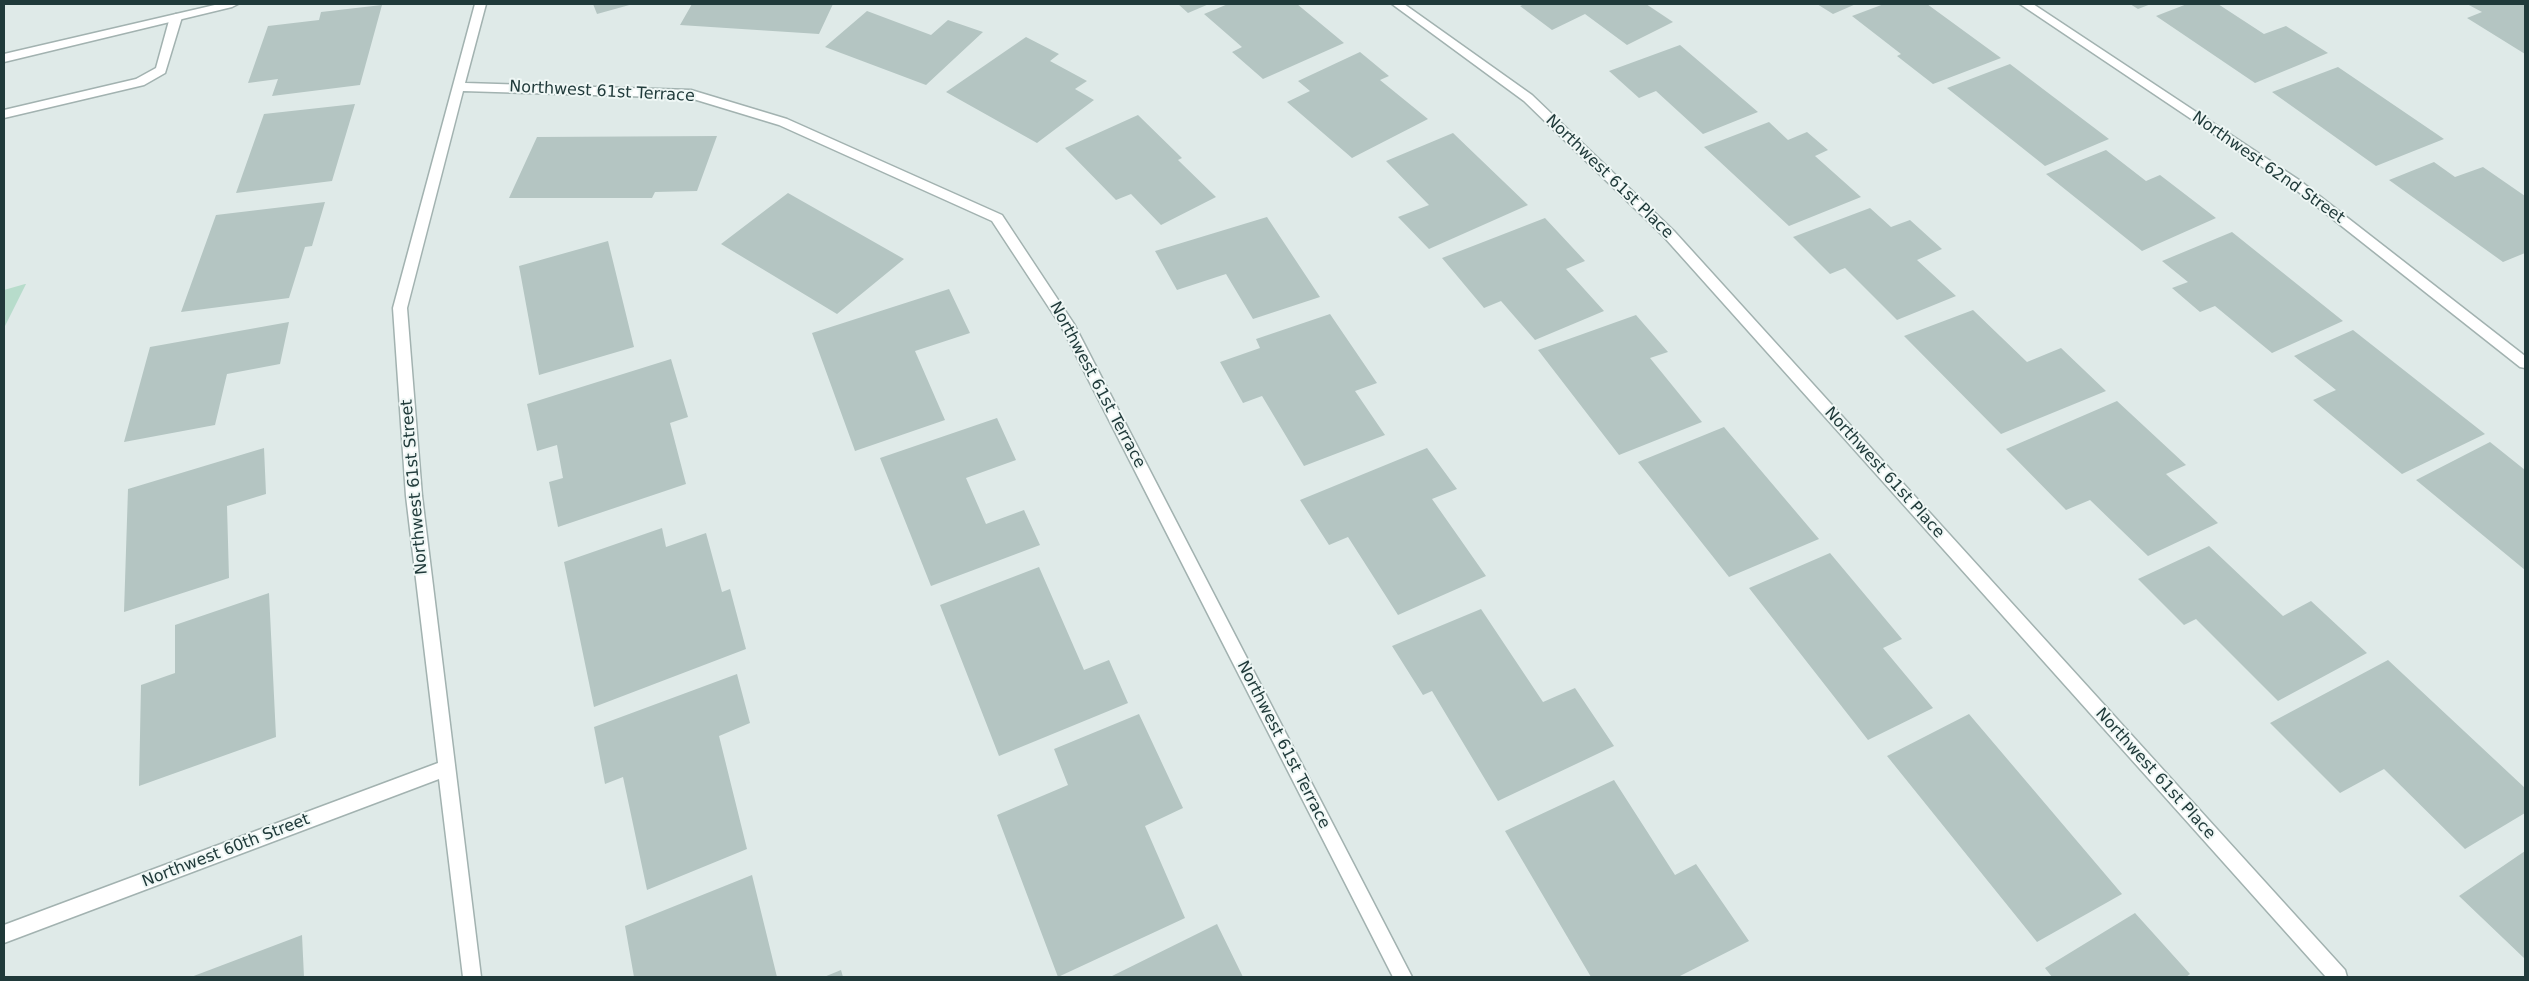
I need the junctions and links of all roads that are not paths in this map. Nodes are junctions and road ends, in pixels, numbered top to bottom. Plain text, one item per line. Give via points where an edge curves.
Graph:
1 (232, 4) edge
2 (480, 4) edge
3 (1397, 4) edge
4 (2026, 4) edge
5 (176, 17) junction
6 (4, 58) edge
7 (460, 86) junction
8 (4, 114) edge
9 (2525, 362) edge
10 (447, 768) junction
11 (4, 934) edge
12 (472, 977) edge
13 (1403, 977) edge
14 (2338, 977) edge

1 - 5 street
2 - 7 street, Northwest 61st Street
3 - 14 street, Northwest 61st Place via 1528,98 1669,234
4 - 9 street, Northwest 62nd Street via 2295,183
5 - 6 street
5 - 8 street via 161,70 140,82
7 - 10 street, Northwest 61st Street via 400,308 414,496
7 - 13 street, Northwest 61st Terrace via 691,94 783,122 997,218 1067,324
10 - 11 street, Northwest 60th Street
10 - 12 street, Northwest 61st Street

